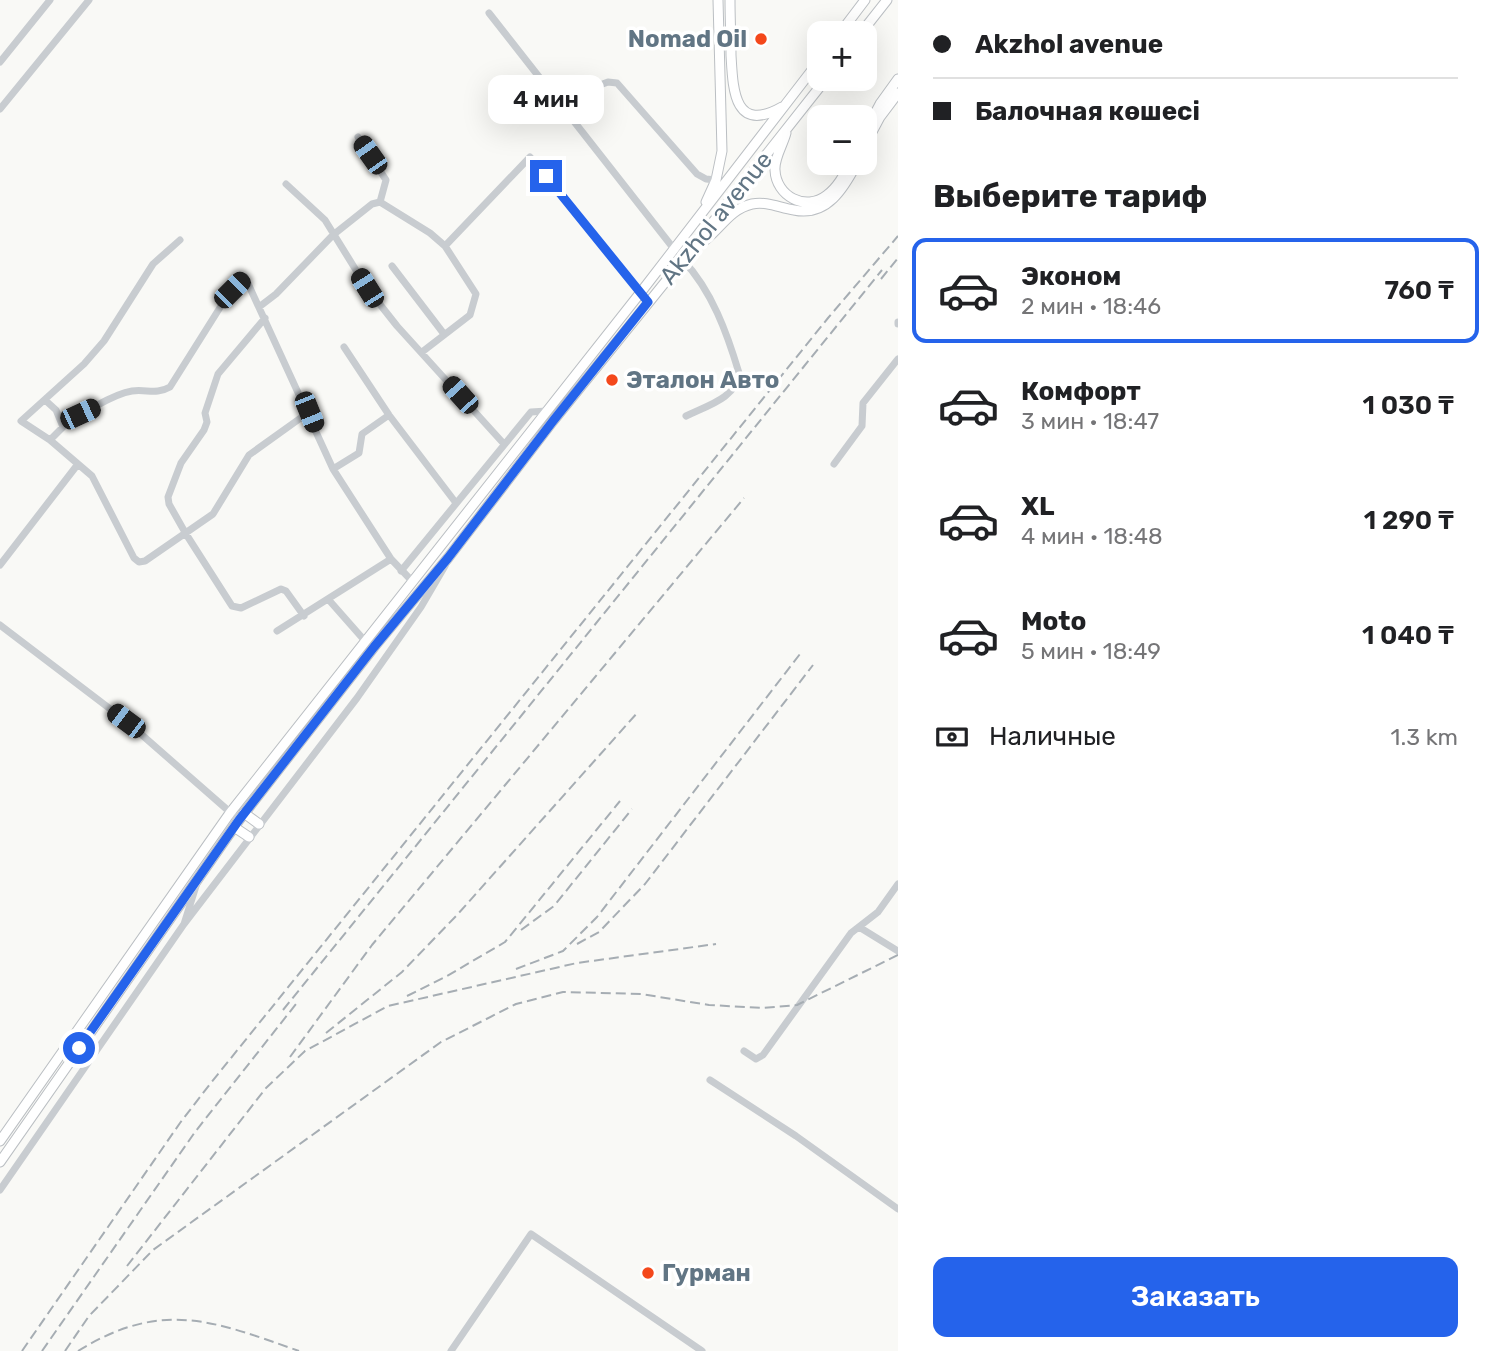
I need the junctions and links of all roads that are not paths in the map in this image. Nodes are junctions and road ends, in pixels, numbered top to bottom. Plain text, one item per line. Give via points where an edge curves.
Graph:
1 (50, 0) edge
2 (89, 0) edge
3 (718, 0) edge
4 (730, 0) edge
5 (866, 0) edge
6 (887, 0) edge
7 (893, 0) edge
8 (898, 4) edge
9 (489, 13) dead end
10 (849, 21) edge
11 (870, 21) edge
12 (0, 62) edge
13 (807, 77) edge
14 (898, 79) edge
15 (817, 91) edge
16 (898, 93) edge
17 (556, 101) junction
18 (786, 104) junction
19 (0, 110) edge
20 (877, 110) edge
21 (877, 123) edge
22 (788, 128) junction
23 (358, 137) dead end
24 (843, 175) edge
25 (850, 175) edge
26 (716, 180) junction
27 (286, 184) dead end
28 (380, 202) junction
29 (696, 221) junction
30 (333, 235) junction
31 (180, 240) dead end
32 (445, 246) junction
33 (674, 249) junction
34 (693, 249) junction
35 (683, 260) junction
36 (392, 266) dead end
37 (641, 292) junction
38 (648, 302) junction
39 (260, 307) junction
40 (265, 318) junction
41 (444, 334) junction
42 (344, 347) dead end
43 (422, 352) junction
44 (898, 359) edge
45 (45, 400) junction
46 (547, 411) junction
47 (309, 412) junction
48 (389, 415) junction
49 (686, 416) dead end
50 (63, 427) junction
51 (50, 440) junction
52 (504, 443) junction
53 (78, 464) junction
54 (834, 464) dead end
55 (332, 469) junction
56 (456, 503) junction
57 (186, 534) junction
58 (448, 558) junction
59 (391, 559) junction
60 (0, 565) edge
61 (401, 570) junction
62 (412, 581) junction
63 (328, 599) junction
64 (304, 616) junction
65 (0, 625) edge
66 (277, 631) dead end
67 (365, 641) junction
68 (230, 813) junction
69 (239, 820) junction
70 (259, 824) junction
71 (249, 837) junction
72 (199, 876) junction
73 (898, 884) edge
74 (184, 924) junction
75 (859, 927) junction
76 (898, 951) edge
77 (744, 1052) dead end
78 (710, 1080) dead end
79 (24, 1107) junction
80 (34, 1113) junction
81 (0, 1141) edge
82 (0, 1162) edge
83 (0, 1190) edge
84 (898, 1209) edge
85 (452, 1351) edge
86 (702, 1351) edge

1 - 12 street
2 - 19 street
3 - 26 main road via 723,133
4 - 18 main road via 737,103 752,115
5 - 10 main road
6 - 11 main road
7 - 8 main road
9 - 17 street
13 - 18 main road, Akzhol avenue
14 - 20 main road
15 - 22 main road, Akzhol avenue
16 - 21 main road
17 - 26 street via 608,82 617,83 697,174
17 - 33 street
18 - 29 main road, Akzhol avenue
22 - 24 main road via 774,166 779,187 787,197 798,202 819,200
22 - 34 main road, Akzhol avenue
23 - 28 street via 386,180
25 - 34 main road via 840,194 809,211 764,203 739,209
26 - 29 main road
27 - 30 street via 325,220
28 - 30 street
28 - 32 street
29 - 33 main road, Akzhol avenue
30 - 39 street
30 - 43 street via 367,288
31 - 45 street via 153,264 104,341
32 - 37 street via 530,157
32 - 41 street via 476,294 470,316
33 - 37 main road, Akzhol avenue
34 - 35 main road, Akzhol avenue
35 - 38 main road, Akzhol avenue
35 - 49 street via 712,299 738,373 732,391
36 - 41 street
37 - 38 street
37 - 46 main road, Akzhol avenue
38 - 58 main road, Akzhol avenue
39 - 40 street
39 - 50 street via 246,277 226,298 170,387 155,393 125,393
40 - 47 street
40 - 57 street via 218,373 204,430 181,463 168,497
41 - 43 street
42 - 48 street
43 - 52 street
44 - 54 street via 863,403 862,426
45 - 50 street via 56,410
45 - 51 street via 21,421
46 - 52 street via 531,412
46 - 62 main road, Akzhol avenue
47 - 55 street
47 - 57 street via 255,448 220,506
48 - 55 street via 362,434 359,453
48 - 56 street
50 - 51 street
51 - 53 street
52 - 56 street
53 - 57 street via 92,476 139,562
53 - 60 street
55 - 59 street
56 - 61 street
57 - 64 street via 232,606 241,608 281,589
58 - 69 main road, Akzhol avenue
58 - 70 street via 389,653
59 - 61 street
59 - 63 street
61 - 62 street
62 - 67 main road, Akzhol avenue
63 - 64 street
63 - 67 street
64 - 66 street
65 - 68 street via 126,721
67 - 68 main road, Akzhol avenue
68 - 69 street
68 - 79 main road, Akzhol avenue
69 - 70 main road
69 - 71 main road
69 - 72 main road, Akzhol avenue
70 - 71 street
71 - 74 street
72 - 74 street
72 - 80 main road, Akzhol avenue
73 - 75 street via 878,912
74 - 83 street
75 - 76 street
75 - 77 street via 762,1055 756,1059
78 - 84 street
79 - 80 main road
79 - 81 main road, Akzhol avenue
80 - 82 main road, Akzhol avenue
85 - 86 street via 531,1234

